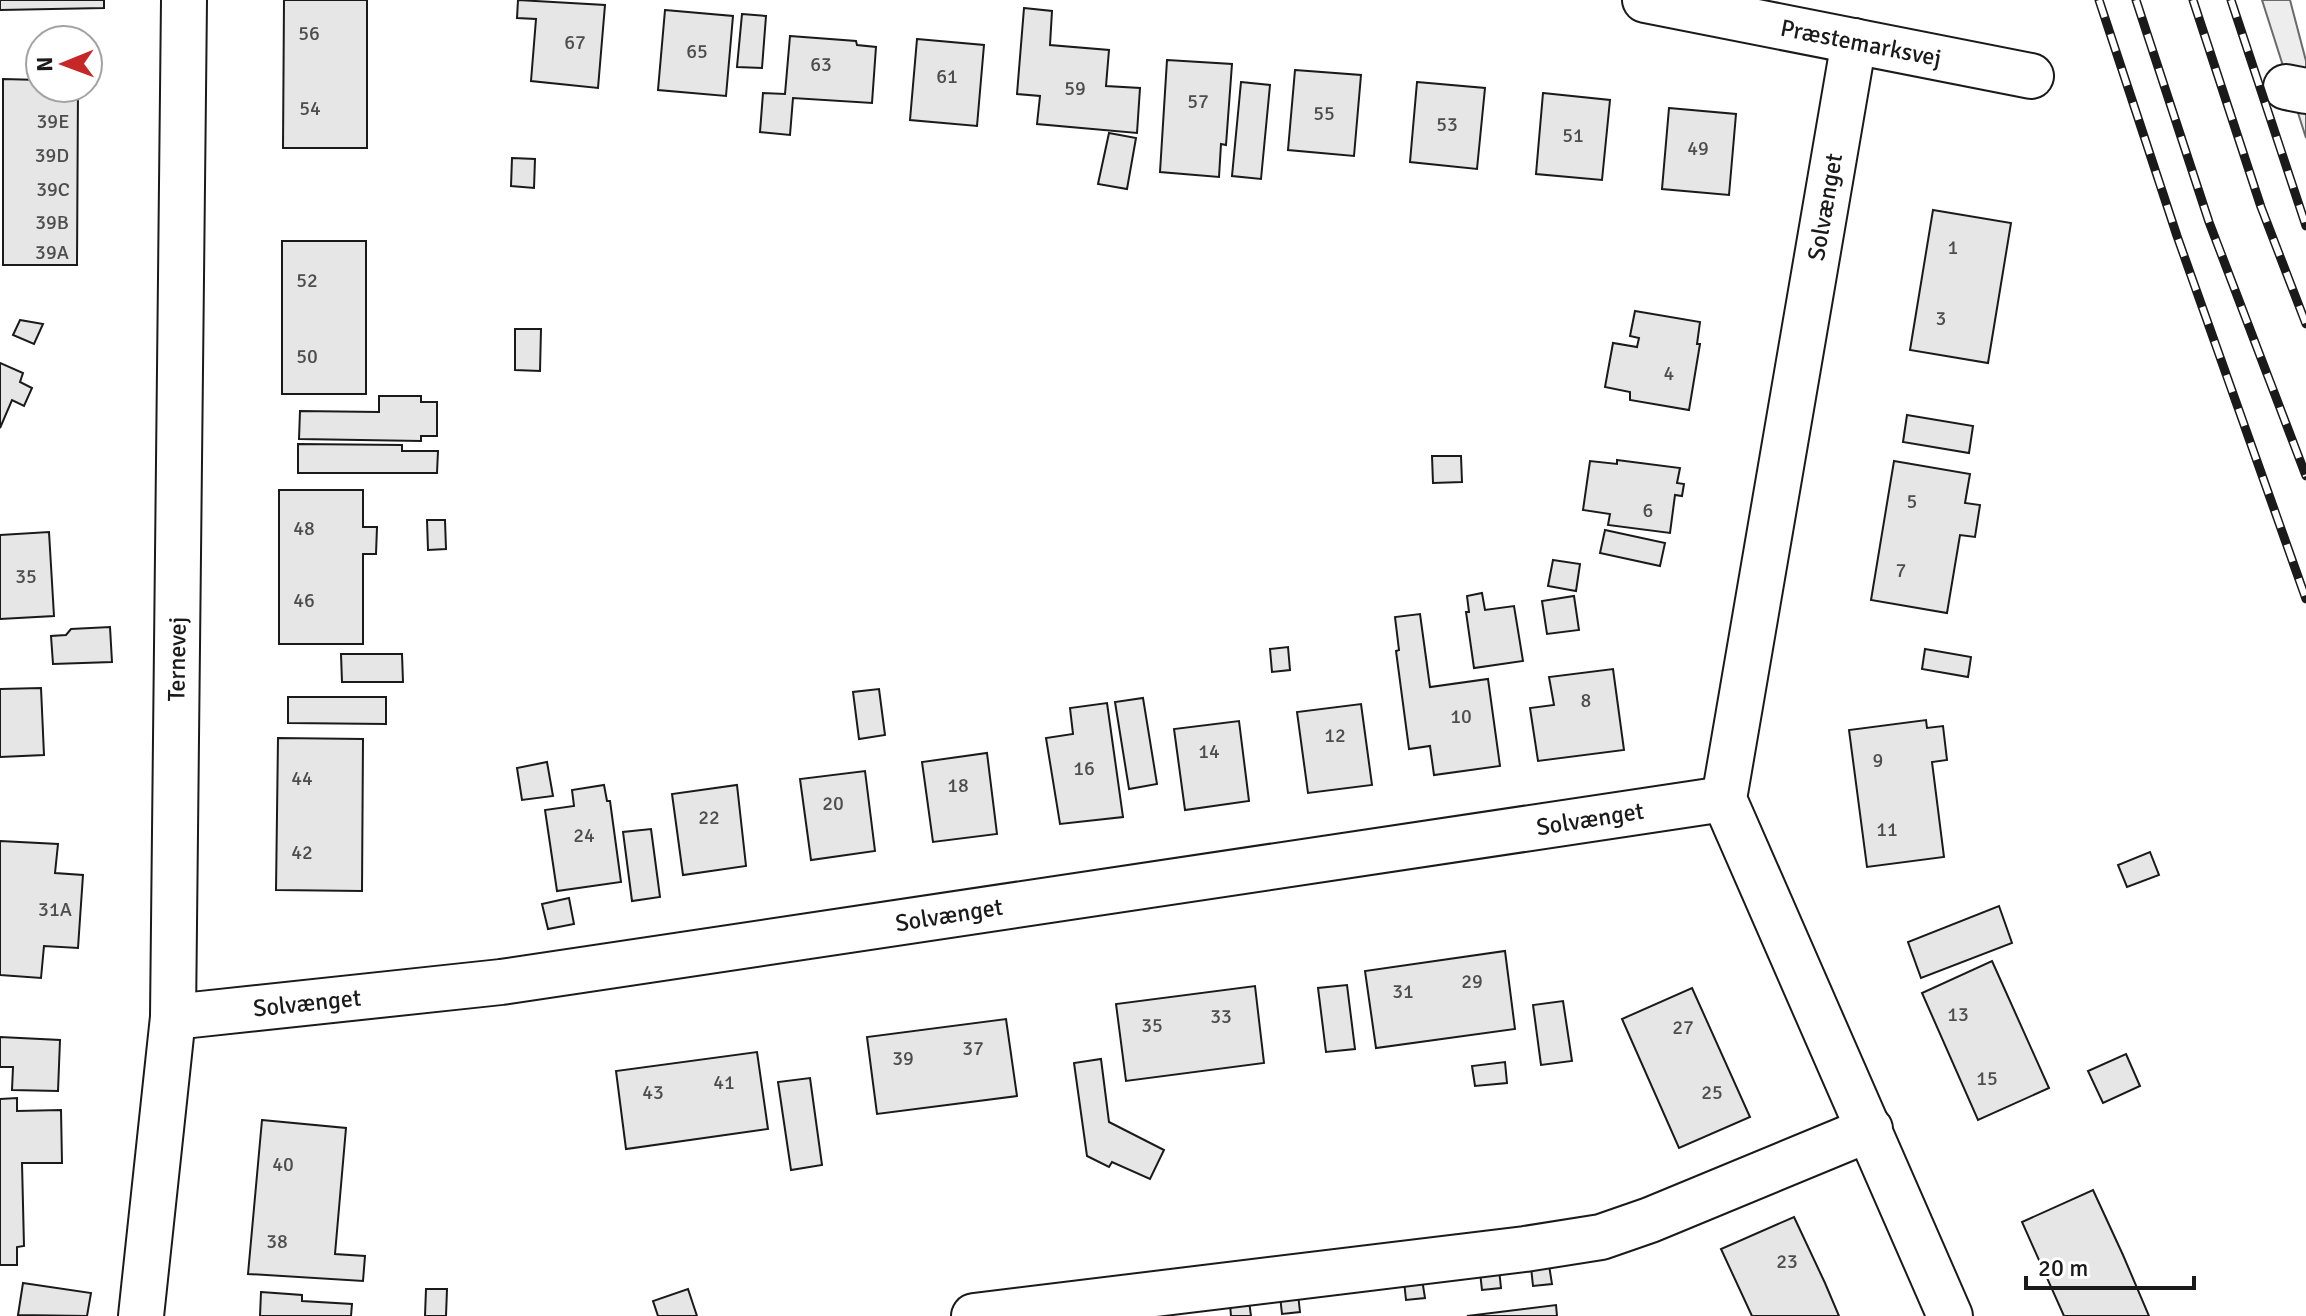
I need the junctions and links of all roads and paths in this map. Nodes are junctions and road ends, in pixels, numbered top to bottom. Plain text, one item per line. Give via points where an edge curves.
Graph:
1 (184, 0) edge
2 (1645, 0) edge
3 (1854, 41) junction
4 (2031, 76) dead end
5 (1724, 799) junction
6 (173, 1017) junction
7 (1870, 1129) junction
8 (141, 1316) edge
9 (974, 1316) edge
10 (1950, 1316) edge

1 - 6 street, Ternevej
2 - 3 street, Præstemarksvej
3 - 4 street, Præstemarksvej
3 - 5 street, Solvænget
5 - 6 street, Solvænget via 501,982
5 - 7 street
6 - 8 street, Ternevej
7 - 9 street via 1601,1237
7 - 10 street

